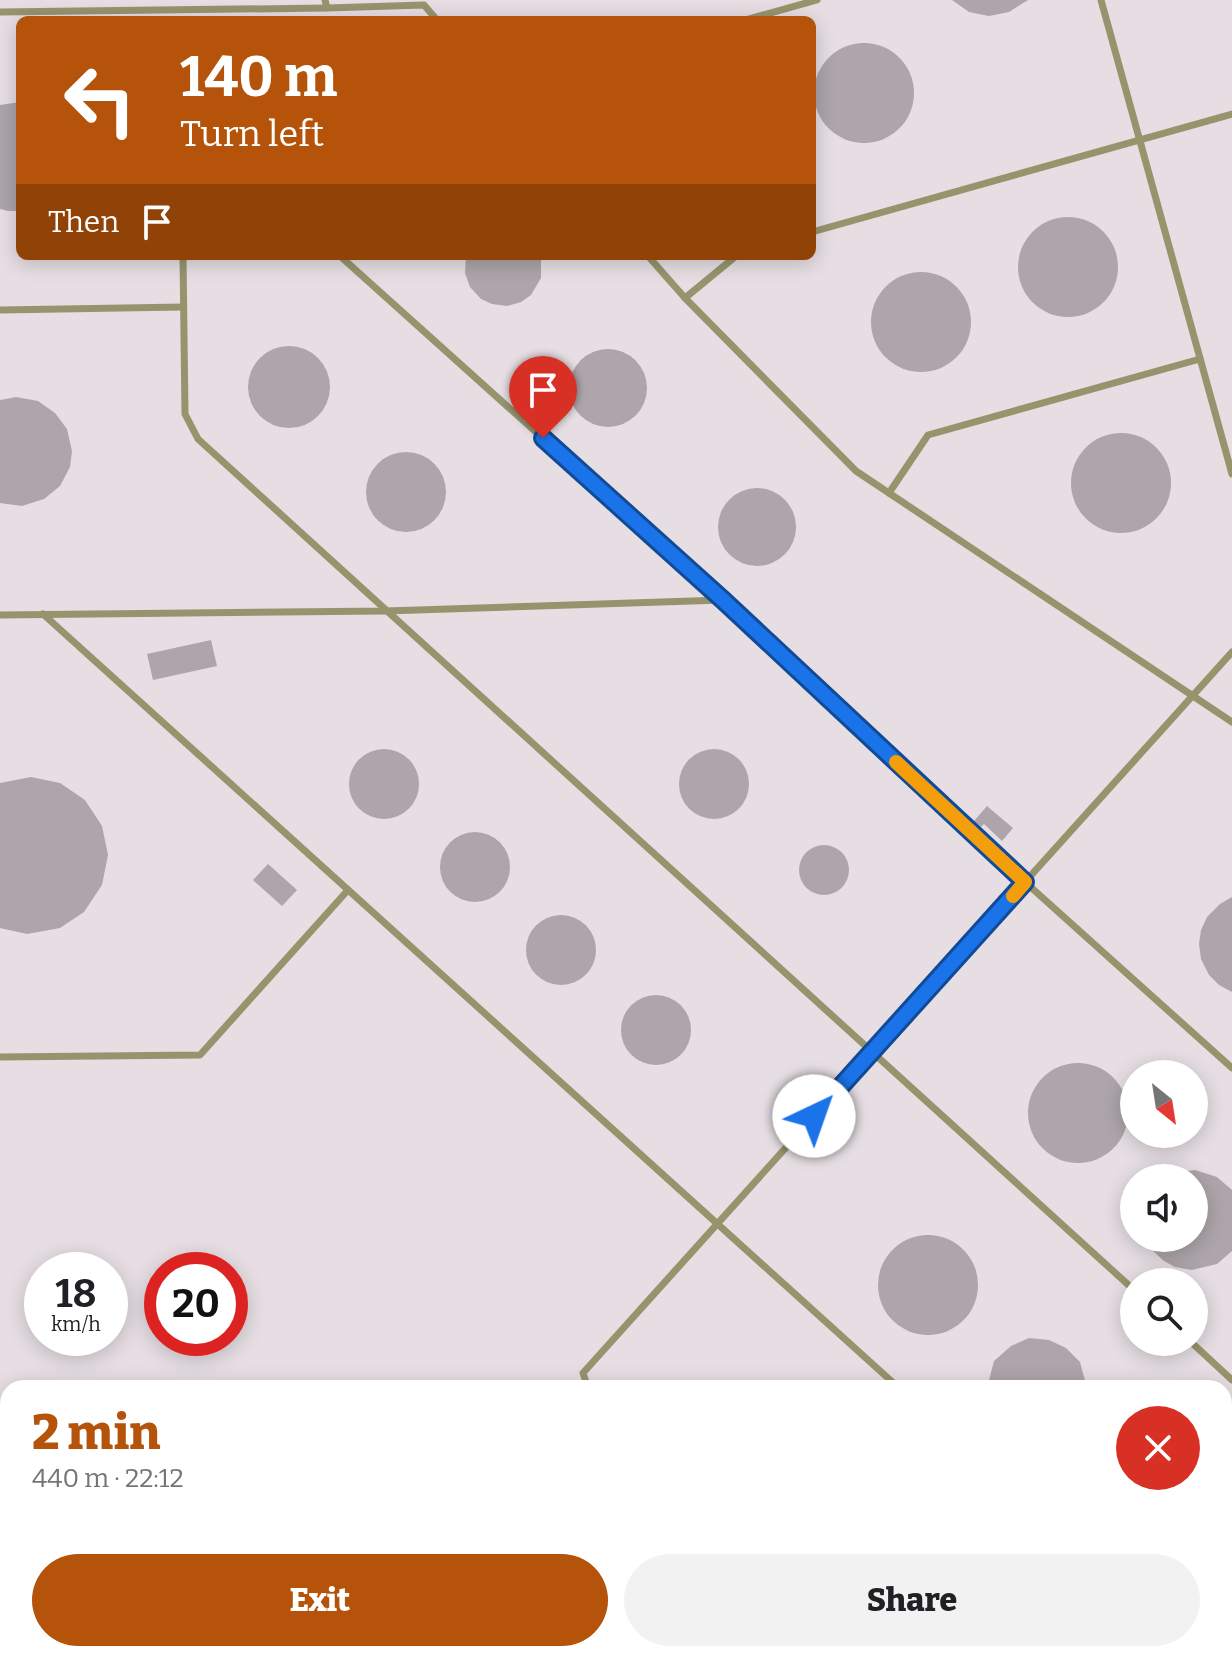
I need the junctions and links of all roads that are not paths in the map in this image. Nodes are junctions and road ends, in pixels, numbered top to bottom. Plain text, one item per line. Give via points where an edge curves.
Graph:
1 (817, 0) edge
2 (1101, 0) edge
3 (326, 4) edge
4 (178, 10) junction
5 (0, 12) edge
6 (179, 16) edge
7 (434, 16) edge
8 (759, 16) edge
9 (1232, 114) edge
10 (1140, 140) junction
11 (816, 231) edge
12 (183, 260) edge
13 (344, 260) edge
14 (652, 260) edge
15 (731, 260) edge
16 (685, 298) junction
17 (183, 307) junction
18 (0, 310) edge
19 (1200, 359) junction
20 (1230, 459) edge
21 (1232, 474) edge
22 (889, 493) junction
23 (723, 600) junction
24 (386, 611) junction
25 (43, 614) junction
26 (0, 615) edge
27 (1232, 652) edge
28 (1193, 693) junction
29 (1232, 722) edge
30 (1025, 882) junction
31 (348, 890) junction
32 (872, 1052) junction
33 (0, 1057) edge
34 (1232, 1068) edge
35 (718, 1224) junction
36 (1120, 1277) edge
37 (1206, 1356) edge
38 (585, 1380) edge
39 (890, 1380) edge
40 (1232, 1380) edge

1 - 8 lane
2 - 10 lane
3 - 4 lane
3 - 7 lane via 424,5
4 - 5 lane
4 - 6 lane
9 - 10 lane
10 - 11 lane
10 - 19 lane
12 - 17 lane
13 - 23 lane
14 - 16 lane
15 - 16 lane
16 - 22 lane via 856,471
17 - 18 lane
17 - 24 lane via 185,414 198,439
19 - 20 lane
19 - 22 lane via 928,435
20 - 21 lane
22 - 28 lane
23 - 24 lane
23 - 30 lane
24 - 25 lane
24 - 32 lane
25 - 26 lane
25 - 31 lane
27 - 28 lane
28 - 29 lane
28 - 30 lane
30 - 32 lane
30 - 34 lane
31 - 33 lane via 200,1055
31 - 35 lane
32 - 35 lane
32 - 36 lane
35 - 38 lane via 583,1373
35 - 39 lane
37 - 40 lane

